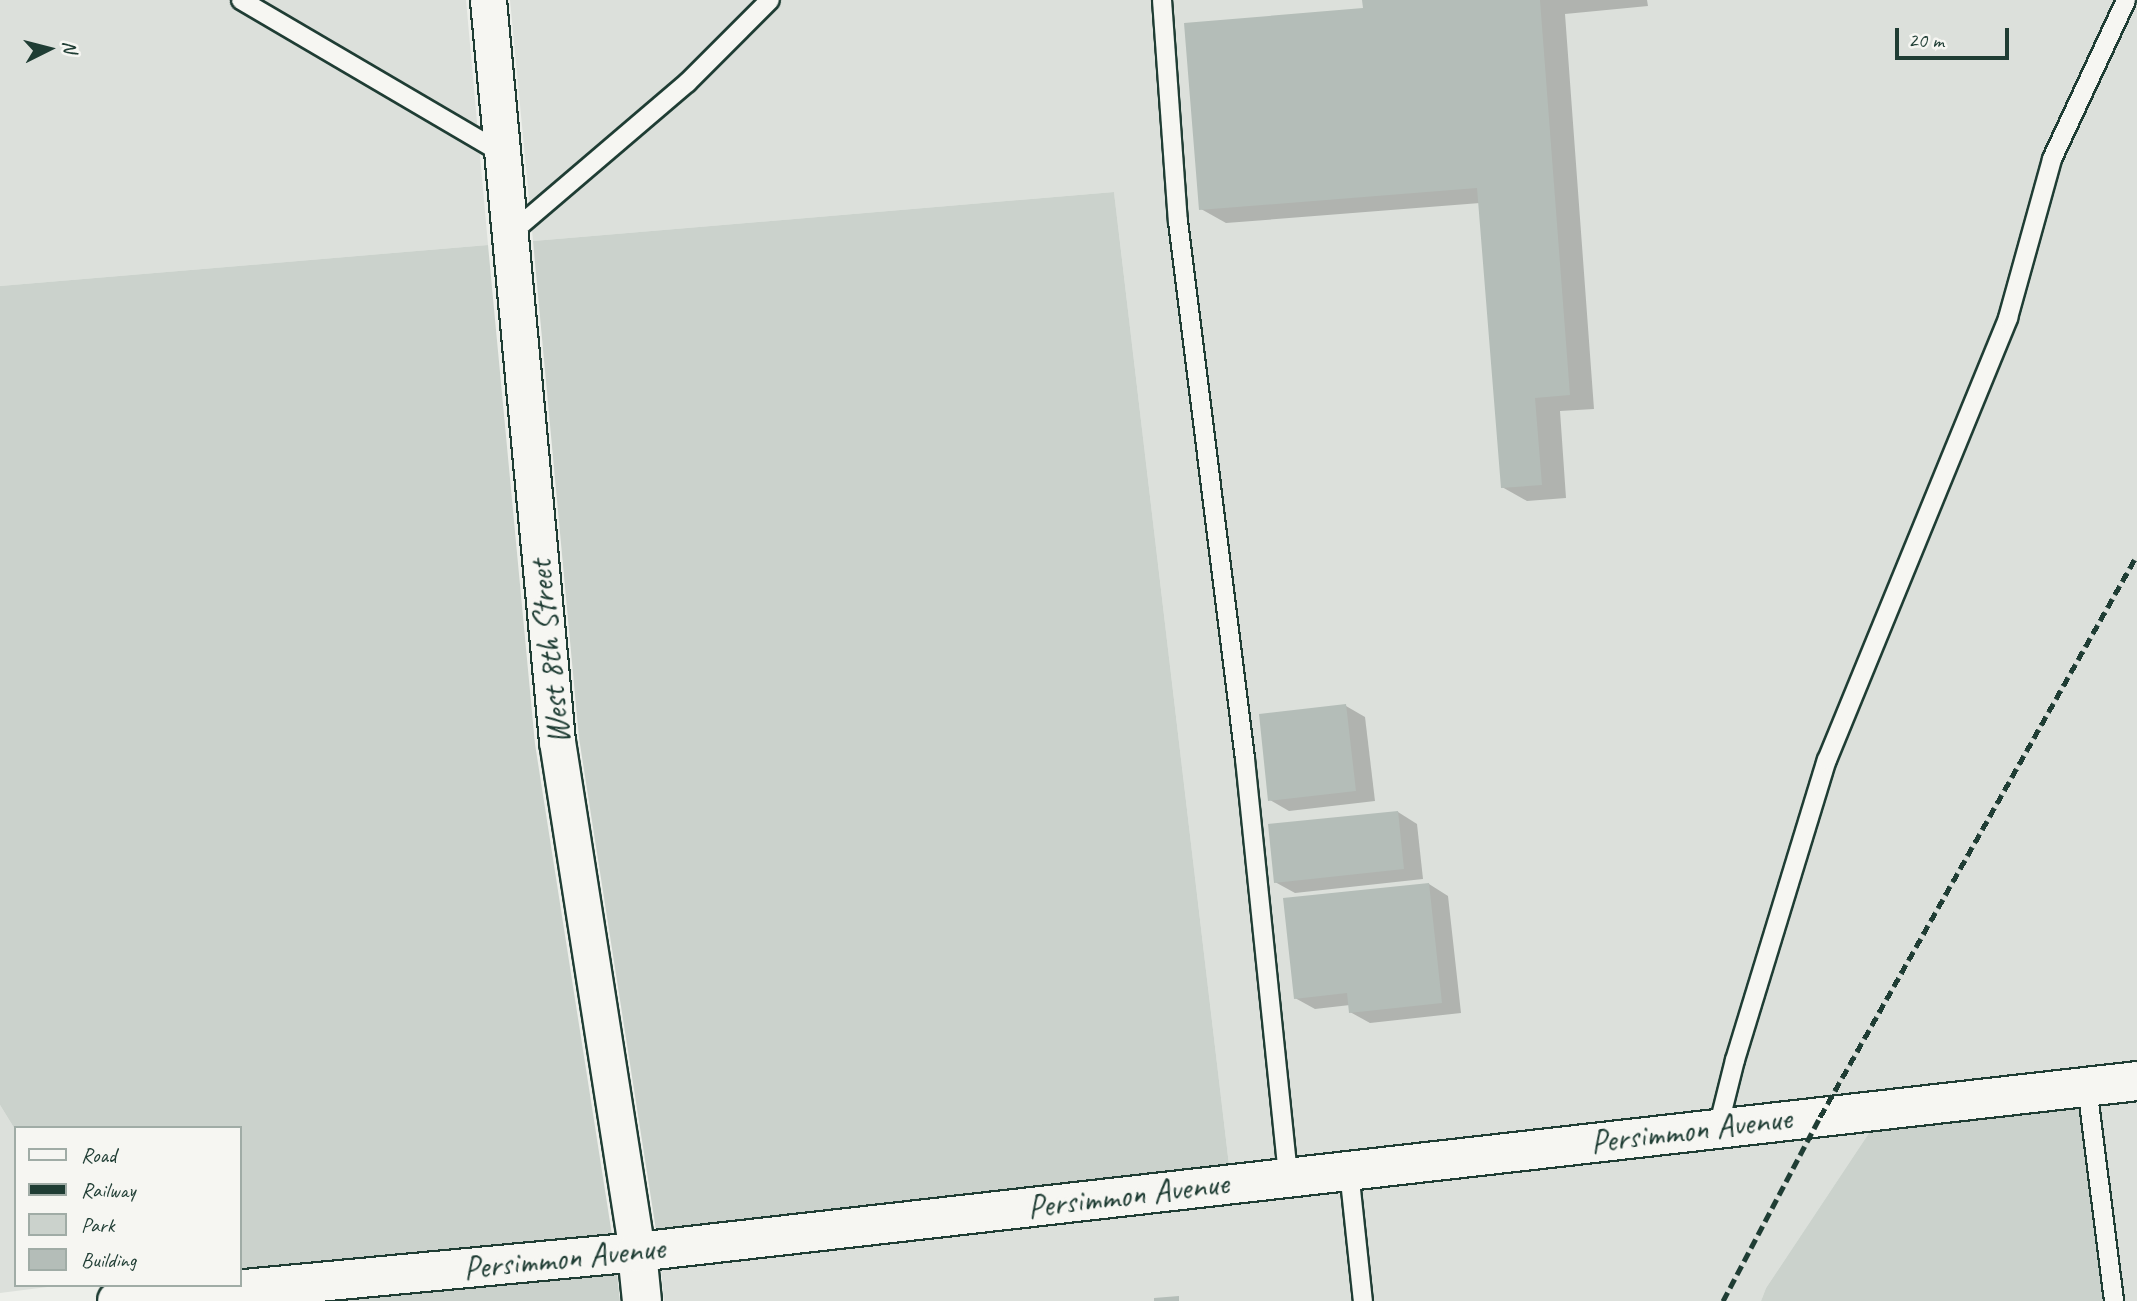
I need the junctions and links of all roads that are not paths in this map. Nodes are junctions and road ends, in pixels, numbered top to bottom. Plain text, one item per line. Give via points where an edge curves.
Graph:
1 (241, 0) edge
2 (488, 0) edge
3 (770, 0) edge
4 (1161, 0) edge
5 (2126, 0) edge
6 (502, 153) junction
7 (510, 234) junction
8 (2137, 1081) edge
9 (2087, 1087) junction
10 (1718, 1128) junction
11 (1349, 1171) junction
12 (1288, 1178) junction
13 (637, 1252) junction
14 (117, 1301) edge
15 (642, 1301) edge
16 (1363, 1301) edge
17 (2114, 1301) edge

1 - 6 lane
2 - 6 street, West 8th Street
3 - 7 lane via 687,83
4 - 12 lane via 1178,221 1245,759
5 - 10 lane via 2052,159 2008,318 1827,760
6 - 7 street, West 8th Street
7 - 13 street, West 8th Street via 557,741
8 - 9 street, Persimmon Avenue
9 - 10 street, Persimmon Avenue
9 - 17 lane
10 - 11 street, Persimmon Avenue
11 - 12 street, Persimmon Avenue
11 - 16 lane
12 - 13 street, Persimmon Avenue
13 - 14 street, Persimmon Avenue
13 - 15 street, West 8th Street

